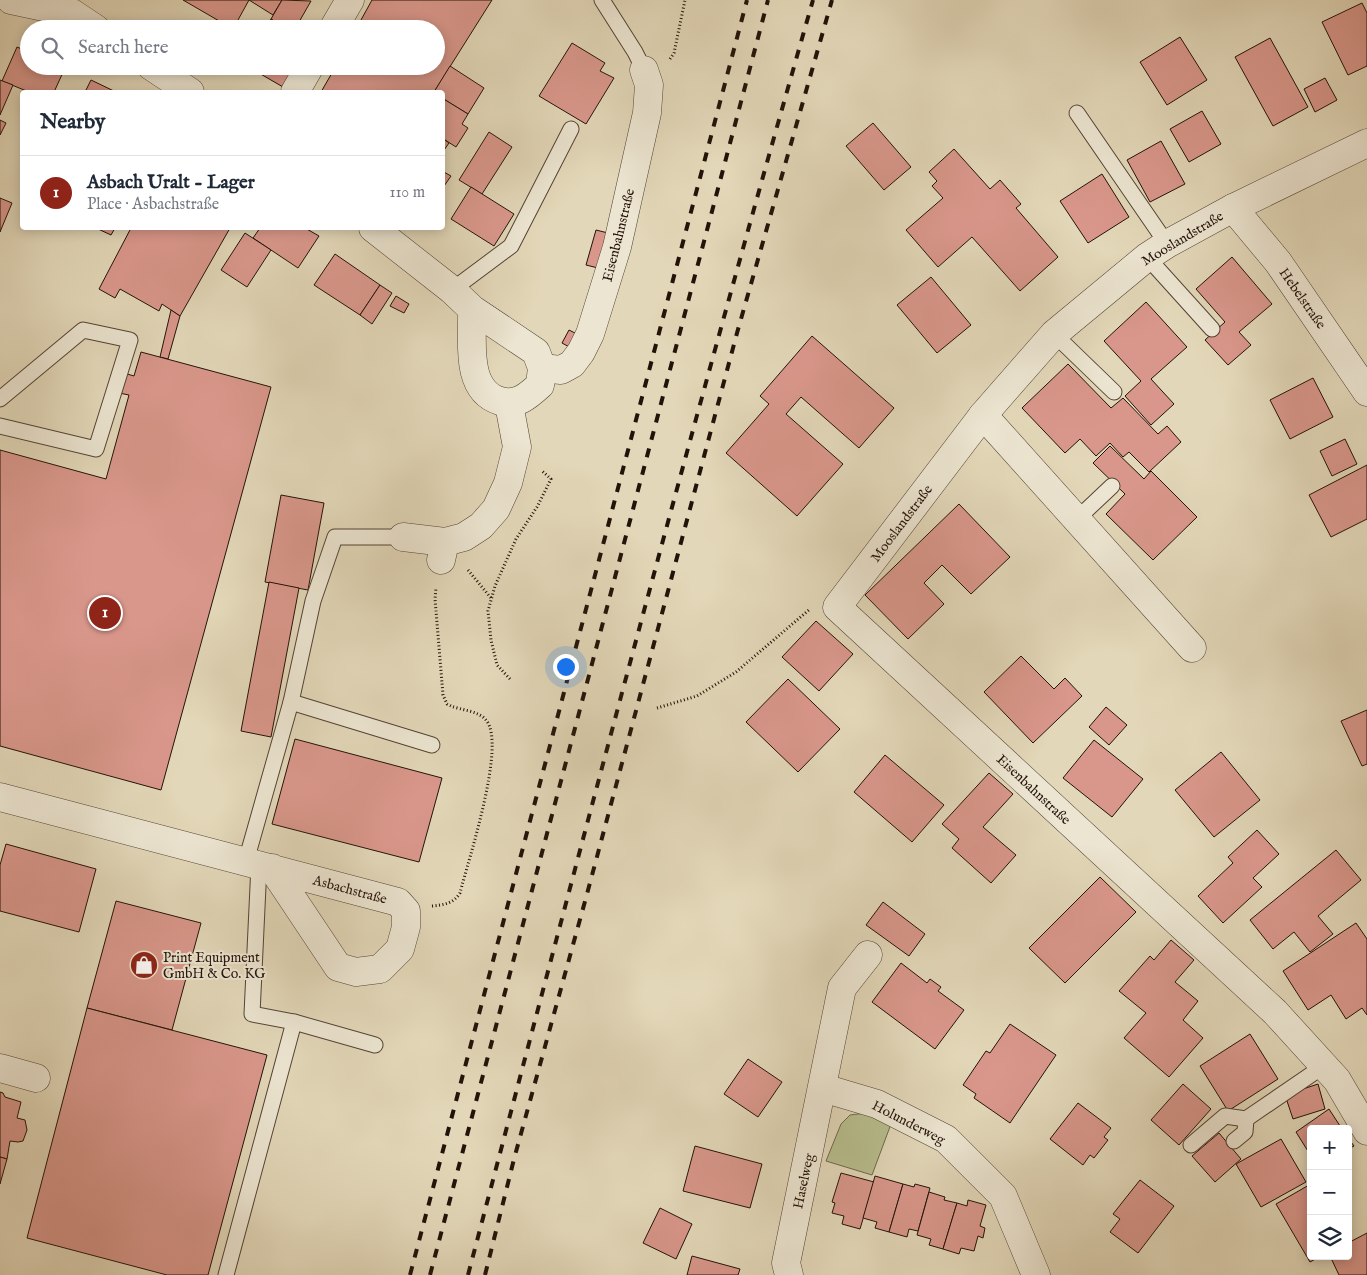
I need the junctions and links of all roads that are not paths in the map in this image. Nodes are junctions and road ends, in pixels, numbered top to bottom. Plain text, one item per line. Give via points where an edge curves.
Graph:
1 (11, 0) edge
2 (350, 0) edge
3 (602, 0) edge
4 (73, 6) edge
5 (87, 20) edge
6 (338, 20) edge
7 (164, 75) edge
8 (305, 75) edge
9 (647, 77) joint
10 (187, 90) edge
11 (296, 90) edge
12 (1078, 113) dead end
13 (571, 129) dead end
14 (1367, 143) edge
15 (1233, 208) junction
16 (375, 230) edge
17 (1157, 251) junction
18 (452, 290) junction
19 (472, 309) junction
20 (1212, 329) dead end
21 (1054, 334) junction
22 (542, 368) junction
23 (1114, 392) dead end
24 (1367, 392) edge
25 (0, 398) edge
26 (509, 404) junction
27 (983, 415) junction
28 (0, 426) edge
29 (1112, 486) dead end
30 (1078, 519) junction
31 (402, 537) joint
32 (837, 607) joint
33 (1192, 648) dead end
34 (290, 702) junction
35 (432, 745) dead end
36 (0, 797) edge
37 (259, 865) junction
38 (868, 955) dead end
39 (294, 1022) junction
40 (375, 1045) dead end
41 (1325, 1065) junction
42 (0, 1068) edge
43 (36, 1078) dead end
44 (823, 1088) junction
45 (1246, 1119) junction
46 (1367, 1131) edge
47 (1234, 1141) dead end
48 (1191, 1145) dead end
49 (226, 1275) edge
50 (789, 1275) edge
51 (1036, 1275) edge

1 - 4 street
2 - 6 street
3 - 9 lane
4 - 5 street
7 - 10 street
8 - 11 street
9 - 22 street, Eisenbahnstraße via 647,113 617,248 590,334 572,364 561,370
12 - 17 lane
13 - 18 lane via 511,246
14 - 15 street, Mooslandstraße
15 - 17 street, Mooslandstraße
15 - 24 street, Hebelstraße via 1278,262
16 - 18 street
17 - 20 lane
17 - 21 street, Mooslandstraße
18 - 19 street
19 - 22 street via 536,352
19 - 26 street via 474,372 481,388 493,399
21 - 23 lane
21 - 27 street, Mooslandstraße
22 - 26 street via 540,385 526,398
25 - 28 lane via 83,330 130,340 96,449
26 - 31 street via 517,447 508,484 496,508 450,556
27 - 30 street
27 - 32 street, Mooslandstraße
29 - 30 lane
30 - 33 street
31 - 34 lane via 335,536 313,601
32 - 41 street, Eisenbahnstraße via 1275,1012
34 - 35 lane
34 - 37 lane
36 - 37 street, Asbachstraße
37 - 37 street, Asbachstraße via 398,902 406,911 400,949 380,968 356,972 338,967
37 - 39 lane via 252,1014
38 - 44 street via 842,988
39 - 40 lane
39 - 49 lane
41 - 45 lane
41 - 46 street, Eisenbahnstraße
42 - 43 street
44 - 50 street, Haselweg via 786,1263
44 - 51 street, Holunderweg via 877,1104 946,1139 1003,1196
45 - 47 lane via 1245,1132
45 - 48 lane via 1225,1116

